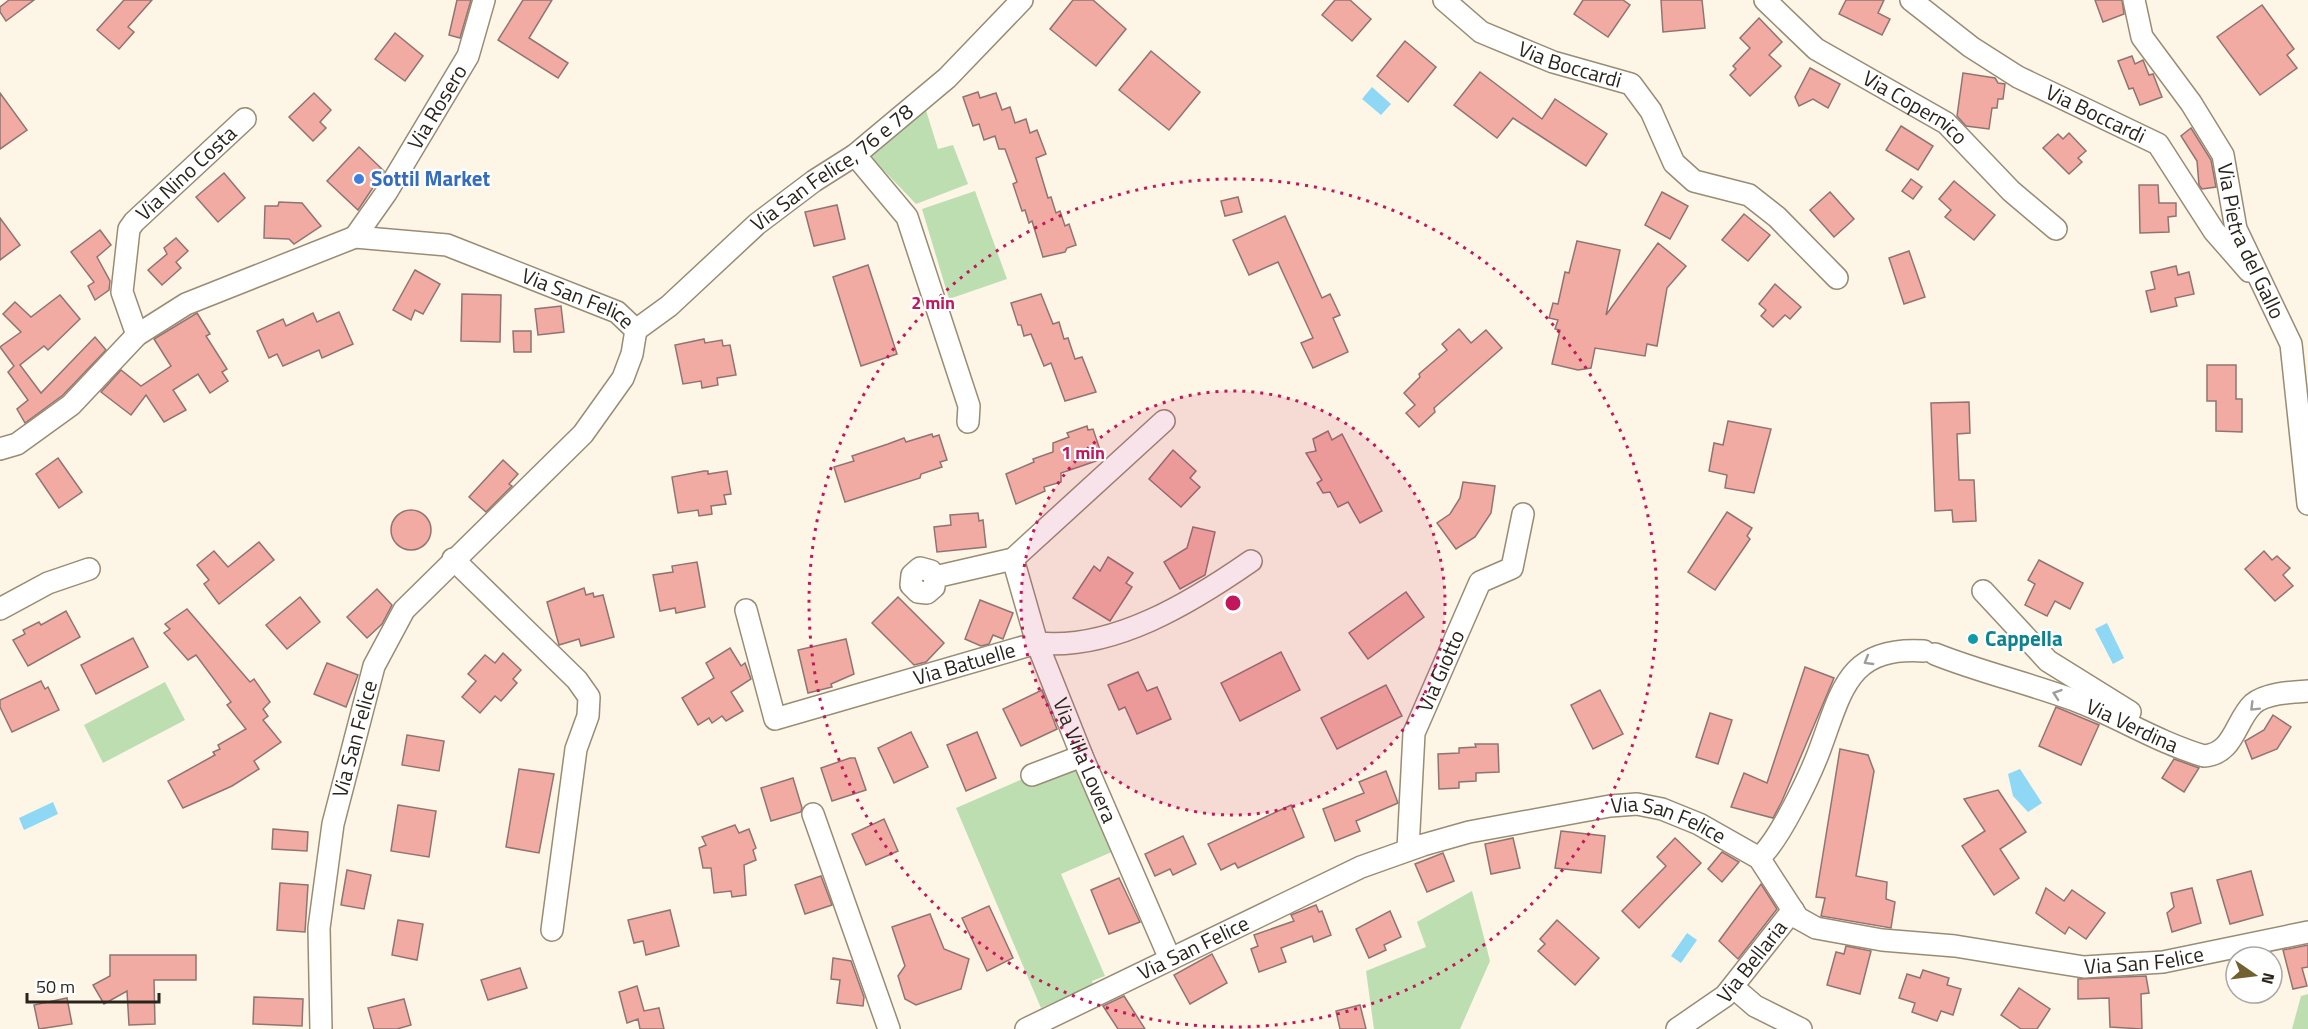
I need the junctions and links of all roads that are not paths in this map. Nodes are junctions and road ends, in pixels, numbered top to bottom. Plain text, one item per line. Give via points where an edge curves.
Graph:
1 (484, 0) edge
2 (1022, 0) edge
3 (1443, 0) edge
4 (1765, 0) edge
5 (1911, 0) edge
6 (2134, 0) edge
7 (245, 119) dead end
8 (855, 155) junction
9 (2056, 229) dead end
10 (355, 237) junction
11 (1837, 278) dead end
12 (2267, 291) junction
13 (636, 330) junction
14 (137, 335) junction
15 (1164, 421) dead end
16 (968, 422) dead end
17 (0, 449) edge
18 (2308, 504) edge
19 (1523, 514) dead end
20 (453, 559) junction
21 (1013, 559) junction
22 (1251, 561) dead end
23 (88, 569) dead end
24 (935, 577) dead end
25 (1983, 591) dead end
26 (0, 609) edge
27 (746, 610) dead end
28 (1037, 642) junction
29 (2308, 691) edge
30 (2187, 751) junction
31 (1082, 756) junction
32 (1032, 775) dead end
33 (813, 814) dead end
34 (1408, 849) junction
35 (1759, 858) junction
36 (1793, 910) junction
37 (552, 930) dead end
38 (2308, 932) edge
39 (1170, 959) junction
40 (1733, 987) junction
41 (321, 1029) edge
42 (890, 1029) edge
43 (1026, 1029) edge
44 (1677, 1029) edge
45 (1801, 1029) edge

1 - 10 street, Via Rosero via 468,56
2 - 8 street, Via San Felice, 76 e 78 via 946,78
3 - 11 street, Via Boccardi via 1481,32 1553,62 1631,84 1651,111 1674,163 1694,181 1749,195 1777,217
4 - 9 street, Via Copernico via 1815,49 1946,123 2011,191
5 - 12 street, Via Boccardi via 1971,47 2018,77 2158,144 2214,231
6 - 12 street, Via Pietra del Gallo via 2142,37 2191,103 2223,155 2236,229
7 - 14 street, Via Nino Costa via 129,229 122,292
8 - 13 street, Via San Felice, 76 e 78 via 757,224 669,306
8 - 16 street via 907,217 969,406
10 - 13 street, Via San Felice via 447,245 617,312
10 - 14 street, Via San Felice via 186,304
12 - 18 street, Via Pietra del Gallo via 2291,344
13 - 20 street, Via San Felice via 622,378 583,434
14 - 17 street, Via San Felice via 71,405 17,444
15 - 21 street
19 - 34 street, Via Giotto via 1512,568 1480,582 1414,733
20 - 37 street via 577,680 589,697 588,716 576,749
20 - 41 street, Via San Felice via 404,610 374,666 333,824 319,928
21 - 24 street
21 - 28 street, Via Villa Lovera
22 - 28 street, Via Batuelle via 1155,619 1090,639
23 - 26 street via 48,583
25 - 30 street via 2048,661
27 - 28 street, Via Batuelle via 775,719
28 - 31 street, Via Villa Lovera
29 -> 30 street, Via Verdina via 2290,692 2253,704 2228,745 2211,756
30 -> 35 street, Via Verdina via 2074,700 1929,653 1902,650 1881,654 1862,664 1847,679 1808,774 1775,838
31 - 32 street
31 - 39 street, Via Villa Lovera
33 - 42 street
34 - 35 street, Via San Felice via 1469,832 1637,804 1699,824
34 - 39 street, Via San Felice via 1361,867
35 - 36 street, Via San Felice
36 - 38 street, Via San Felice via 1798,918 1827,930 2084,967 2163,962
36 - 40 street, Via Bellaria
39 - 43 street, Via San Felice
40 - 44 street, Via Bellaria
40 - 45 street via 1755,1006

